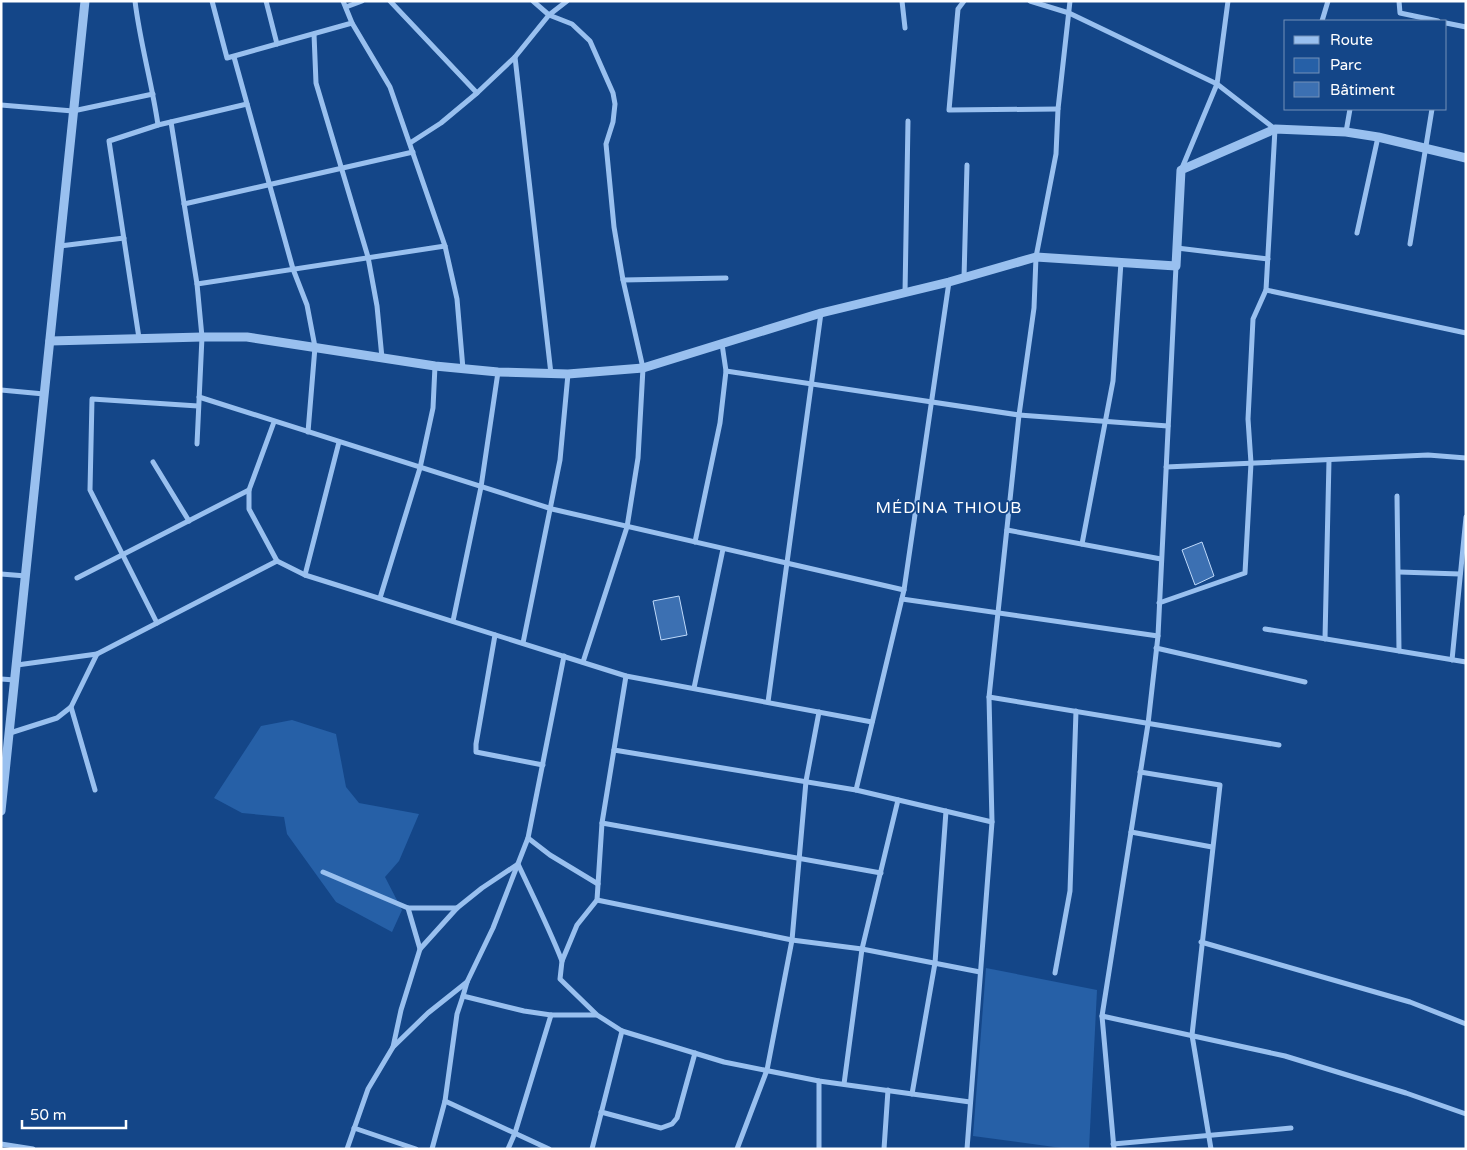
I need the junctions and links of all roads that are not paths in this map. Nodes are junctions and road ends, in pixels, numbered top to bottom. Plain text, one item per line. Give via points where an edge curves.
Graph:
1 (85, 1) edge
2 (136, 1) edge
3 (212, 1) edge
4 (266, 1) edge
5 (362, 1) edge
6 (390, 1) edge
7 (532, 1) edge
8 (568, 1) edge
9 (902, 1) edge
10 (964, 1) edge
11 (1030, 1) edge
12 (1070, 1) edge
13 (1228, 1) edge
14 (1328, 1) edge
15 (1399, 1) edge
16 (344, 4) edge
17 (1069, 13) junction
18 (549, 16) junction
19 (1322, 20) edge
20 (1433, 20) edge
21 (352, 23) junction
22 (1447, 23) edge
23 (1466, 27) edge
24 (906, 28) dead end
25 (314, 34) junction
26 (277, 44) junction
27 (234, 57) junction
28 (515, 57) junction
29 (1217, 84) junction
30 (477, 93) junction
31 (153, 94) junction
32 (247, 104) junction
33 (1, 105) edge
34 (1058, 109) junction
35 (1350, 110) edge
36 (1432, 110) edge
37 (73, 111) junction
38 (908, 121) dead end
39 (171, 122) junction
40 (158, 125) junction
41 (1275, 129) junction
42 (1346, 132) junction
43 (1378, 137) junction
44 (410, 143) junction
45 (1426, 149) junction
46 (413, 152) junction
47 (1466, 158) edge
48 (967, 166) dead end
49 (342, 169) junction
50 (1181, 170) junction
51 (270, 185) junction
52 (184, 204) junction
53 (1356, 233) dead end
54 (124, 238) junction
55 (1410, 244) dead end
56 (60, 246) junction
57 (445, 246) junction
58 (1177, 248) junction
59 (368, 257) junction
60 (1036, 257) junction
61 (1268, 259) junction
62 (1121, 262) junction
63 (1176, 266) junction
64 (293, 269) junction
65 (726, 278) dead end
66 (964, 278) junction
67 (623, 280) junction
68 (949, 282) junction
69 (197, 284) junction
70 (1266, 290) junction
71 (905, 293) junction
72 (821, 313) junction
73 (1466, 333) edge
74 (202, 336) junction
75 (139, 338) junction
76 (50, 341) junction
77 (722, 344) junction
78 (315, 347) junction
79 (382, 358) junction
80 (435, 366) junction
81 (643, 368) junction
82 (463, 369) junction
83 (726, 371) junction
84 (498, 372) junction
85 (551, 374) junction
86 (568, 374) junction
87 (812, 383) junction
88 (1, 390) edge
89 (44, 394) junction
90 (199, 397) junction
91 (932, 401) junction
92 (198, 406) junction
93 (1019, 415) junction
94 (274, 422) junction
95 (1106, 422) junction
96 (1168, 426) junction
97 (308, 432) junction
98 (339, 442) junction
99 (197, 444) dead end
100 (1466, 458) edge
101 (1329, 460) junction
102 (153, 462) dead end
103 (1251, 463) junction
104 (1166, 467) junction
105 (420, 468) junction
106 (481, 487) junction
107 (250, 490) junction
108 (1397, 496) dead end
109 (552, 509) junction
110 (1466, 517) edge
111 (189, 521) junction
112 (627, 527) junction
113 (1007, 530) junction
114 (695, 542) junction
115 (1082, 544) junction
116 (723, 548) junction
117 (122, 555) junction
118 (1162, 559) junction
119 (276, 562) junction
120 (787, 563) junction
121 (1399, 572) junction
122 (1, 574) edge
123 (1460, 574) junction
124 (305, 575) junction
125 (26, 576) junction
126 (77, 578) dead end
127 (904, 590) junction
128 (380, 598) junction
129 (902, 600) junction
130 (1159, 603) junction
131 (997, 613) junction
132 (454, 621) junction
133 (157, 623) junction
134 (1265, 628) dead end
135 (495, 635) junction
136 (1158, 636) junction
137 (1325, 639) junction
138 (523, 643) junction
139 (1156, 648) junction
140 (1399, 651) junction
141 (97, 654) junction
142 (564, 656) junction
143 (1452, 660) junction
144 (583, 662) junction
145 (1466, 662) edge
146 (17, 665) junction
147 (626, 676) junction
148 (1, 679) edge
149 (15, 680) junction
150 (1305, 682) dead end
151 (694, 688) junction
152 (989, 697) junction
153 (768, 702) junction
154 (71, 707) junction
155 (819, 712) junction
156 (1076, 712) junction
157 (872, 722) junction
158 (1148, 724) junction
159 (10, 733) junction
160 (1279, 746) dead end
161 (614, 750) junction
162 (543, 765) junction
163 (1140, 772) junction
164 (806, 782) junction
165 (95, 790) dead end
166 (856, 790) junction
167 (898, 800) junction
168 (2, 811) edge
169 (946, 811) junction
170 (1, 816) edge
171 (992, 822) junction
172 (602, 823) junction
173 (1131, 832) junction
174 (528, 838) junction
175 (1212, 847) junction
176 (800, 858) junction
177 (518, 864) junction
178 (323, 872) dead end
179 (881, 873) junction
180 (598, 884) junction
181 (597, 900) junction
182 (408, 908) junction
183 (457, 908) junction
184 (792, 940) junction
185 (1201, 942) junction
186 (420, 949) junction
187 (862, 949) junction
188 (562, 961) junction
189 (935, 963) junction
190 (980, 972) junction
191 (1055, 973) dead end
192 (467, 982) junction
193 (463, 996) junction
194 (551, 1015) junction
195 (597, 1015) junction
196 (1102, 1016) junction
197 (1466, 1024) edge
198 (622, 1032) junction
199 (1192, 1036) junction
200 (393, 1047) junction
201 (695, 1053) junction
202 (767, 1070) junction
203 (819, 1081) junction
204 (844, 1084) junction
205 (888, 1090) junction
206 (912, 1094) junction
207 (444, 1101) junction
208 (970, 1102) junction
209 (601, 1112) junction
210 (1466, 1114) edge
211 (354, 1128) junction
212 (1291, 1128) dead end
213 (515, 1133) junction
214 (1208, 1135) junction
215 (1, 1144) edge
216 (1114, 1146) edge
217 (33, 1149) edge
218 (347, 1149) edge
219 (416, 1149) edge
220 (432, 1149) edge
221 (508, 1149) edge
222 (549, 1149) edge
223 (592, 1149) edge
224 (737, 1149) edge
225 (818, 1149) edge
226 (884, 1149) edge
227 (967, 1149) edge
228 (1211, 1149) edge

1 - 37 street
2 - 31 street via 139,32
3 - 27 street via 227,58
4 - 26 street
5 - 16 street
6 - 30 street
7 - 18 street
8 - 18 street
9 - 24 street
10 - 34 street via 958,9 949,110
11 - 17 street
12 - 17 street
13 - 29 street
14 - 19 street
15 - 20 street via 1400,14
16 - 21 street
17 - 29 street
17 - 34 street
18 - 28 street
18 - 67 street via 572,24 590,41 613,93 613,122 606,144
21 - 25 street
21 - 44 street via 390,87
22 - 23 street
25 - 26 street
25 - 49 street via 316,84
26 - 27 street
27 - 32 street
28 - 30 street
28 - 85 street
29 - 41 street
29 - 50 street
30 - 44 street via 441,123
31 - 37 street
31 - 40 street
32 - 39 street
32 - 51 street
33 - 37 street
34 - 60 street via 1056,154
35 - 42 street
36 - 45 street
37 - 56 street
38 - 71 street
39 - 40 street
39 - 52 street
40 - 54 street via 109,141
41 - 42 street
41 - 50 street
41 - 61 street
42 - 43 street
43 - 45 street
43 - 53 street
44 - 46 street
45 - 47 street
45 - 55 street
46 - 49 street
46 - 57 street
48 - 66 street
49 - 51 street
49 - 59 street
50 - 58 street
51 - 52 street
51 - 64 street
52 - 69 street
54 - 56 street
54 - 75 street
56 - 76 street
57 - 59 street
57 - 82 street via 457,299
58 - 61 street
58 - 63 street
59 - 64 street
59 - 79 street
60 - 62 street
60 - 66 street
60 - 93 street via 1034,308
61 - 70 street
62 - 63 street
62 - 95 street via 1113,382
63 - 96 street
64 - 69 street
64 - 78 street via 307,305
65 - 67 street
66 - 68 street
67 - 81 street
68 - 71 street
68 - 91 street
69 - 74 street
70 - 73 street
70 - 103 street via 1253,319 1248,419
71 - 72 street
72 - 77 street
72 - 87 street
74 - 75 street
74 - 78 street via 247,337
74 - 90 street
75 - 76 street
76 - 89 street
77 - 81 street
77 - 83 street
78 - 79 street
78 - 97 street
79 - 80 street
80 - 82 street
80 - 105 street via 433,408
81 - 86 street
81 - 112 street via 638,458
82 - 84 street
83 - 87 street
83 - 114 street via 720,423
84 - 85 street
84 - 106 street
85 - 86 street
86 - 109 street
87 - 91 street
87 - 120 street
88 - 89 street
89 - 125 street
90 - 92 street
90 - 94 street
91 - 93 street
91 - 127 street
92 - 99 street
92 - 117 street via 92,399 90,490
93 - 95 street
93 - 113 street
94 - 97 street
94 - 107 street
95 - 96 street
95 - 115 street
96 - 104 street
97 - 98 street
98 - 105 street
98 - 124 street
100 - 101 street via 1428,455
101 - 103 street
101 - 137 street
102 - 111 street
103 - 104 street
103 - 130 street via 1245,573
104 - 118 street
105 - 106 street
105 - 128 street
106 - 109 street
106 - 132 street
107 - 111 street
107 - 119 street via 249,509
108 - 121 street
109 - 112 street
109 - 138 street
110 - 123 street
111 - 117 street
112 - 114 street
112 - 144 street
113 - 115 street
113 - 131 street
114 - 116 street
115 - 118 street
116 - 120 street
116 - 151 street
117 - 126 street
117 - 133 street
118 - 130 street
119 - 124 street
119 - 133 street
120 - 127 street
120 - 153 street
121 - 123 street
121 - 140 street
122 - 125 street
123 - 143 street
124 - 128 street
125 - 146 street
127 - 129 street
128 - 132 street
129 - 131 street
129 - 157 street
130 - 136 street
131 - 136 street
131 - 152 street
132 - 135 street
133 - 141 street
134 - 137 street
135 - 138 street
135 - 162 street via 476,752
136 - 139 street
137 - 140 street
138 - 142 street
139 - 150 street
139 - 158 street
140 - 143 street
141 - 146 street
141 - 154 street
142 - 144 street
142 - 162 street
143 - 145 street
144 - 147 street
146 - 149 street
147 - 151 street
147 - 161 street
148 - 149 street
149 - 159 street
151 - 153 street
152 - 156 street
152 - 171 street
153 - 155 street
154 - 159 street via 57,718
154 - 165 street
155 - 157 street
155 - 164 street
156 - 158 street
156 - 191 street via 1070,891
157 - 166 street
158 - 160 street
158 - 163 street
159 - 168 street
161 - 164 street
161 - 172 street
162 - 174 street
163 - 173 street
163 - 175 street via 1220,785
164 - 166 street
164 - 176 street
166 - 167 street
167 - 169 street
167 - 179 street
168 - 170 street
169 - 171 street
169 - 189 street
171 - 190 street
172 - 176 street
172 - 180 street
173 - 175 street
173 - 196 street
174 - 177 street
174 - 180 street
175 - 185 street
176 - 179 street
176 - 184 street
177 - 183 street
177 - 188 street
177 - 192 street
178 - 182 street
179 - 187 street
180 - 181 street
181 - 184 street
181 - 188 street via 577,926
182 - 183 street
182 - 186 street
183 - 186 street
184 - 187 street
184 - 202 street
185 - 197 street via 1410,1002
185 - 199 street
186 - 200 street
187 - 189 street
187 - 204 street
188 - 195 street via 560,979
189 - 190 street
189 - 206 street
190 - 208 street
192 - 193 street
192 - 200 street
193 - 194 street
193 - 207 street via 457,1014
194 - 195 street
194 - 213 street
195 - 198 street
196 - 199 street
196 - 216 street
198 - 201 street
198 - 209 street
199 - 210 street via 1285,1056
199 - 214 street
200 - 211 street via 368,1089
201 - 202 street
201 - 209 street via 677,1118 672,1124 661,1128
202 - 203 street
202 - 224 street
203 - 204 street
203 - 225 street
204 - 205 street
205 - 206 street
205 - 226 street
206 - 208 street
207 - 213 street
207 - 220 street
208 - 227 street
209 - 223 street
211 - 218 street
211 - 219 street
212 - 214 street
213 - 221 street
213 - 222 street
214 - 216 street
214 - 228 street
215 - 217 street

